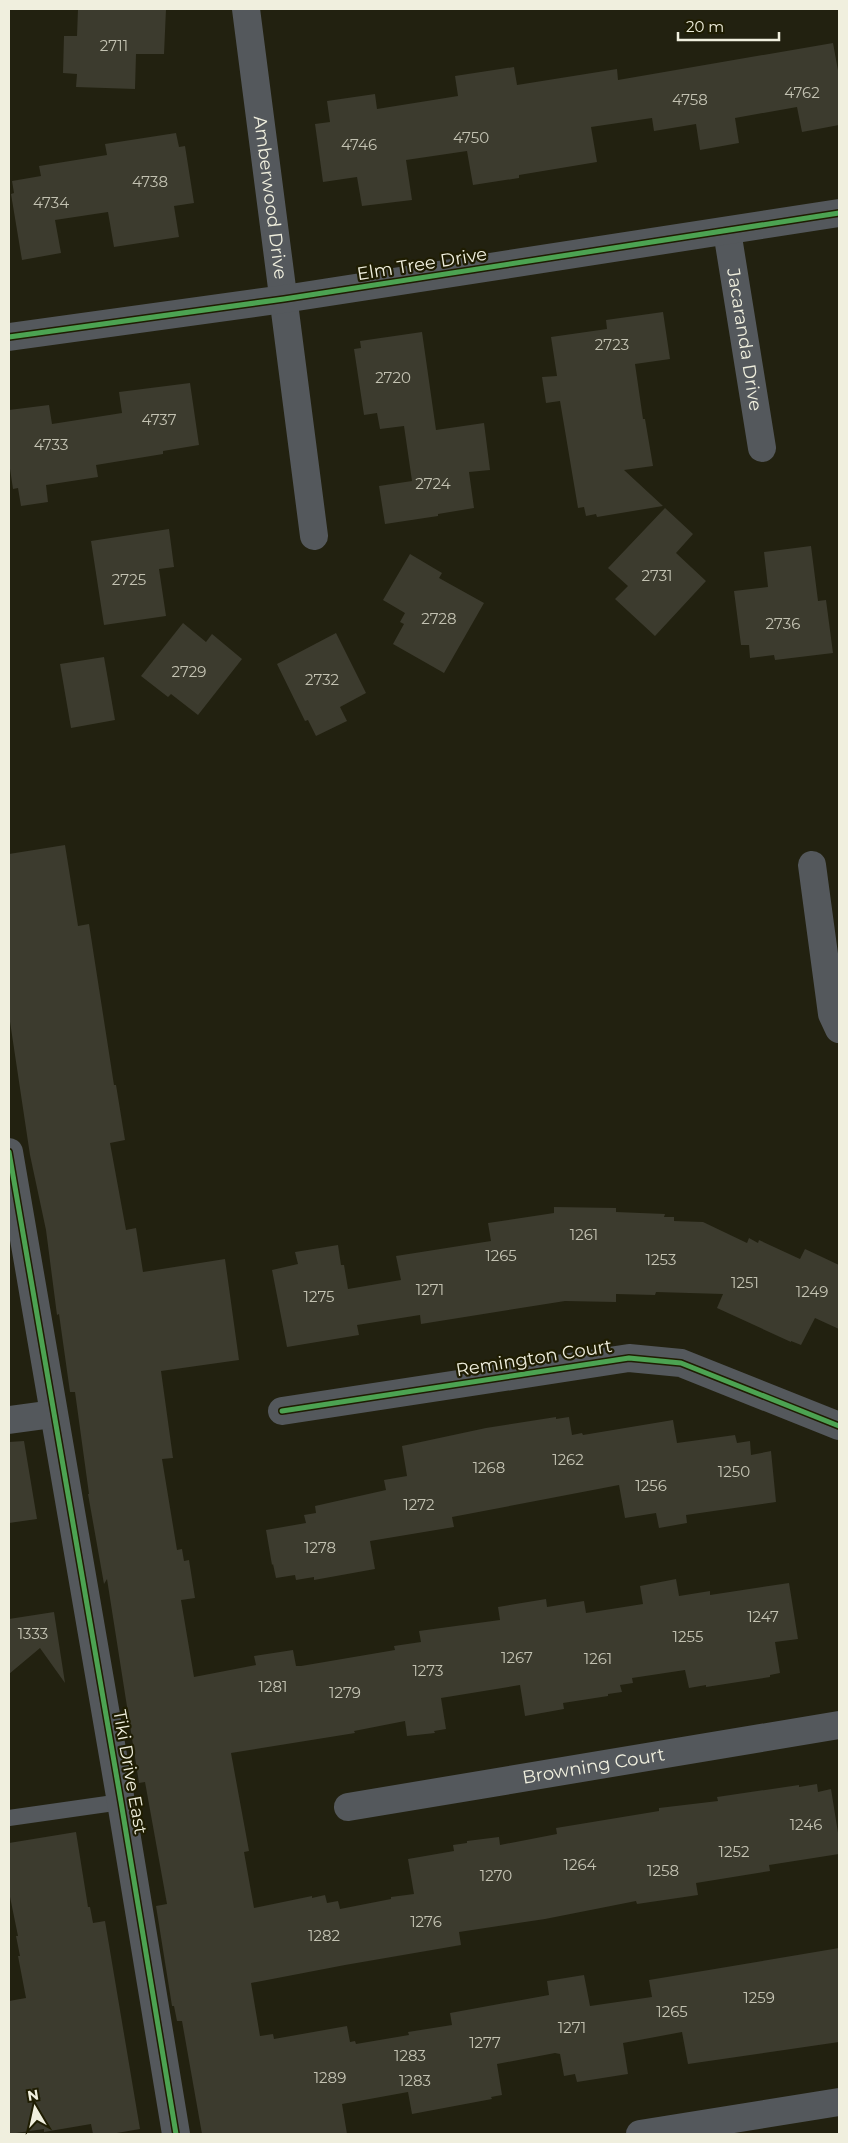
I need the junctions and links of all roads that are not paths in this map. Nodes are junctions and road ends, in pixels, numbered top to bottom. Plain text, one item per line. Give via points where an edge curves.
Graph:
1 (246, 9) edge
2 (839, 213) edge
3 (727, 231) junction
4 (284, 299) junction
5 (9, 337) edge
6 (762, 448) dead end
7 (314, 536) dead end
8 (812, 866) dead end
9 (839, 1028) edge
10 (9, 1152) edge
11 (282, 1410) dead end
12 (53, 1414) junction
13 (9, 1420) edge
14 (839, 1426) edge
15 (839, 1725) edge
16 (121, 1802) junction
17 (348, 1807) dead end
18 (9, 1818) edge
19 (839, 2102) edge
20 (176, 2134) edge
21 (640, 2134) edge

1 - 4 street, Amberwood Drive
2 - 3 street, Elm Tree Drive
3 - 4 street, Elm Tree Drive
3 - 6 street, Jacaranda Drive
4 - 5 street, Elm Tree Drive
4 - 7 street, Amberwood Drive
8 - 9 street via 832,1014
10 - 12 street, Tiki Drive East
11 - 14 street, Remington Court via 629,1358 681,1362
12 - 13 street
12 - 16 street, Tiki Drive East
15 - 17 street, Browning Court
16 - 18 lane
16 - 20 street, Tiki Drive East
19 - 21 street

